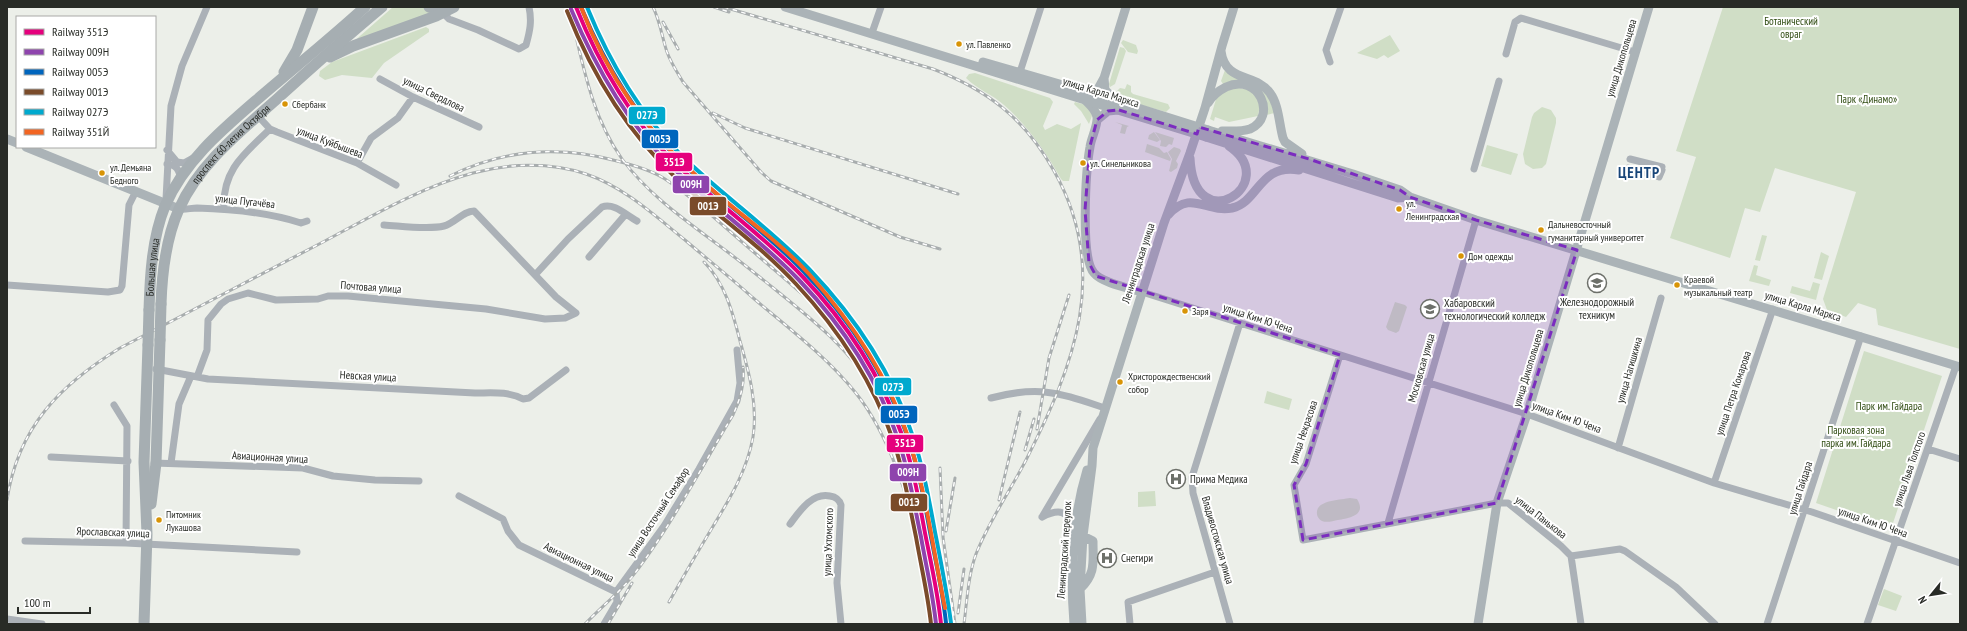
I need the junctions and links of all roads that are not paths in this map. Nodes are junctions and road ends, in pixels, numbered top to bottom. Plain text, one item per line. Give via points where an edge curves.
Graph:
1 (207, 7) edge
2 (313, 7) edge
3 (365, 7) edge
4 (382, 7) edge
5 (429, 7) edge
6 (454, 7) edge
7 (530, 7) edge
8 (785, 7) edge
9 (800, 7) edge
10 (881, 7) edge
11 (1041, 7) edge
12 (1126, 7) edge
13 (1234, 7) edge
14 (1340, 7) edge
15 (1649, 7) edge
16 (445, 10) edge
17 (873, 30) junction
18 (1221, 48) junction
19 (1636, 52) junction
20 (1506, 54) dead end
21 (1330, 62) dead end
22 (1020, 72) junction
23 (302, 75) junction
24 (1104, 78) junction
25 (380, 79) dead end
26 (1244, 81) junction
27 (1499, 81) dead end
28 (275, 84) junction
29 (1086, 96) junction
30 (413, 97) junction
31 (1115, 100) junction
32 (1205, 108) junction
33 (1119, 110) junction
34 (258, 116) junction
35 (1097, 120) junction
36 (479, 127) dead end
37 (270, 128) junction
38 (1207, 133) junction
39 (28, 148) edge
40 (167, 150) junction
41 (201, 152) junction
42 (1190, 153) junction
43 (1309, 159) junction
44 (1630, 159) dead end
45 (1644, 162) junction
46 (357, 163) junction
47 (167, 164) junction
48 (1628, 168) dead end
49 (1474, 169) dead end
50 (1642, 172) junction
51 (1331, 177) junction
52 (181, 179) junction
53 (396, 185) dead end
54 (135, 193) junction
55 (1410, 197) junction
56 (1207, 202) junction
57 (166, 206) junction
58 (179, 209) junction
59 (224, 209) junction
60 (625, 214) junction
61 (1165, 219) junction
62 (1476, 220) junction
63 (307, 221) dead end
64 (637, 221) dead end
65 (384, 225) dead end
66 (1577, 250) junction
67 (589, 257) dead end
68 (535, 275) junction
69 (7, 285) edge
70 (1142, 292) junction
71 (1661, 298) dead end
72 (1773, 310) junction
73 (1240, 324) junction
74 (1861, 336) junction
75 (737, 350) dead end
76 (1340, 355) junction
77 (1958, 367) edge
78 (147, 369) junction
79 (159, 369) junction
80 (566, 370) dead end
81 (194, 377) junction
82 (1428, 383) junction
83 (991, 398) dead end
84 (114, 405) dead end
85 (1104, 410) junction
86 (1527, 414) junction
87 (1618, 448) junction
88 (1928, 449) junction
89 (1092, 452) junction
90 (51, 457) dead end
91 (1960, 459) edge
92 (128, 461) junction
93 (144, 462) junction
94 (156, 463) junction
95 (171, 463) junction
96 (1073, 464) junction
97 (419, 481) dead end
98 (1714, 483) junction
99 (458, 496) dead end
100 (1497, 503) junction
101 (1804, 510) junction
102 (1388, 523) junction
103 (790, 524) dead end
104 (1076, 527) junction
105 (147, 539) junction
106 (1302, 540) joint
107 (25, 541) dead end
108 (1896, 542) junction
109 (126, 543) junction
110 (297, 552) dead end
111 (1571, 556) junction
112 (1960, 563) edge
113 (1216, 572) junction
114 (616, 592) junction
115 (7, 619) edge
116 (42, 624) edge
117 (144, 624) edge
118 (604, 624) edge
119 (841, 624) edge
120 (1074, 624) edge
121 (1082, 624) edge
122 (1130, 624) edge
123 (1230, 624) edge
124 (1478, 624) edge
125 (1581, 624) edge
126 (1715, 624) edge
127 (1767, 624) edge
128 (1867, 624) edge

1 - 40 street, Большая улица via 176,85 171,106
2 - 28 highway via 297,50
3 - 28 highway, проспект 60-летия Октября
4 - 23 highway, проспект 60-летия Октября
5 - 16 highway
6 - 16 highway
7 - 16 street via 530,27 526,44 522,48 449,19
8 - 29 main road, улица Карла Маркса
9 - 17 main road
10 - 17 street
11 - 22 street
12 - 24 main road
13 - 18 main road, Ленинградская улица
14 - 21 street via 1326,50
15 - 19 main road, улица Дикопольцева
16 - 23 highway via 341,51
17 - 22 main road
18 - 26 main road via 1222,58 1228,68
18 - 32 main road, Ленинградская улица
19 - 20 street via 1521,18 1515,22
19 - 66 main road, улица Дикопольцева
22 - 29 main road
23 - 34 highway, проспект 60-летия Октября
24 - 29 main road via 1098,89
24 - 31 main road via 1105,90
25 - 30 street, улица Свердлова
26 - 32 main road via 1221,90 1212,97
26 - 38 main road via 1254,88 1261,99 1263,112 1259,122 1244,130
26 - 43 main road via 1261,85 1270,93 1285,142
27 - 49 street
28 - 41 highway, проспект 60-летия Октября
29 - 31 main road, bridge
29 - 33 main road, улица Карла Маркса, bridge
29 - 35 main road via 1096,112
30 - 36 street, улица Свердлова
30 - 46 street via 398,118 371,138
31 - 38 main road, bridge
32 - 42 main road, Ленинградская улица
33 - 35 main road via 1108,111
33 - 38 main road, улица Карла Маркса, bridge
34 - 37 street, улица Куйбышева
34 - 58 highway, проспект 60-летия Октября via 211,161
35 - 70 main road via 1090,146 1085,186 1089,263 1092,272 1099,278
37 - 46 street, улица Куйбышева
37 - 59 street via 230,170 224,190
38 - 43 main road, улица Карла Маркса
38 - 51 main road, улица Карла Маркса
38 - 56 main road via 1233,149 1240,157 1245,171 1243,185 1235,196 1224,201
39 - 54 main road
40 - 41 street via 177,162 184,163
40 - 47 street, Большая улица
41 - 52 highway, проспект 60-летия Октября
42 - 56 main road via 1195,181
42 - 61 main road, Ленинградская улица
43 - 55 main road, улица Карла Маркса via 1400,190
44 - 45 street
45 - 50 street
45 - 50 street via 1662,169 1659,177
46 - 53 street, улица Куйбышева
47 - 52 street via 178,168
47 - 57 street, Большая улица
48 - 50 street
51 - 55 main road, улица Карла Маркса via 1398,198
51 - 56 main road via 1297,170 1281,170 1269,175 1244,201 1235,206 1222,208
52 - 57 highway, проспект 60-летия Октября
54 - 57 main road
54 - 69 street via 129,205 120,290 108,292
55 - 62 main road, улица Карла Маркса
56 - 61 main road via 1183,204
57 - 58 main road
57 - 78 highway, Большая улица, bridge via 153,257
58 - 59 street, улица Пугачёва
58 - 79 highway, Большая улица, bridge via 161,287
59 - 63 street, улица Пугачёва via 278,216 301,223
60 - 64 street
60 - 67 street
60 - 68 street via 617,208 602,207
61 - 70 main road, Ленинградская улица
62 - 66 main road, улица Карла Маркса
62 - 82 street, Московская улица
65 - 68 street via 439,227 474,210
66 - 72 main road, улица Карла Маркса
66 - 86 main road, улица Дикопольцева
68 - 81 street, Почтовая улица via 576,313 565,318 545,319 486,309 348,296 276,300 248,293 224,301 208,320 207,350
70 - 73 street, улица Ким Ю Чена
70 - 85 main road, Ленинградская улица
71 - 87 street, улица Нагишкина
72 - 74 main road, улица Карла Маркса
72 - 98 street, улица Петра Комарова
73 - 76 street, улица Ким Ю Чена
73 - 113 street, Владивостокская улица via 1192,477 1193,493
74 - 77 main road, улица Карла Маркса
74 - 101 street, улица Гайдара
75 - 114 street, улица Восточный Семафор via 740,382 736,401 664,526
76 - 82 street, улица Ким Ю Чена
76 - 106 street, улица Некрасова via 1306,464 1294,485
77 - 88 street, улица Льва Толстого
78 - 79 street, Невская улица
78 - 93 highway, Большая улица
79 - 81 street, Невская улица
79 - 94 highway, Большая улица
80 - 81 street, Невская улица via 529,398 523,399 503,393
81 - 95 street, Почтовая улица via 179,404
82 - 86 street, улица Ким Ю Чена
82 - 102 street, Московская улица
83 - 85 street via 1010,393 1044,391 1057,393
84 - 92 street via 127,426
85 - 89 main road, Ленинградский переулок
85 - 96 street, Ленинградская улица
86 - 87 street, улица Ким Ю Чена
86 - 100 main road, улица Дикопольцева
87 - 98 street, улица Ким Ю Чена
88 - 91 street
88 - 108 street, улица Льва Толстого
89 - 96 street via 1086,451
89 - 104 main road, Ленинградский переулок via 1080,492
89 - 121 main road, Ленинградский переулок via 1083,536 1080,589
90 - 92 street
92 - 109 street
93 - 94 street, Авиационная улица
93 - 105 highway, Большая улица
94 - 95 street, Авиационная улица
94 - 105 highway, Большая улица
95 - 97 street, Авиационная улица via 303,468 333,476
96 - 104 street, Ленинградская улица via 1042,517 1052,512 1063,513
98 - 101 street, улица Ким Ю Чена
99 - 114 street, Авиационная улица via 503,519 508,531 519,545
100 - 102 street, улица Панькова
100 - 111 street, улица Панькова via 1508,503
100 - 124 main road, улица Дикопольцева
101 - 108 street, улица Ким Ю Чена
101 - 127 street, улица Гайдара
102 - 106 street, улица Панькова
103 - 119 street, улица Ухтомского via 816,497 835,496 839,500 841,505 837,583
104 - 120 main road, Ленинградский переулок via 1072,591
105 - 109 street, Ярославская улица
105 - 110 street, Ярославская улица
105 - 117 highway, Большая улица
107 - 109 street, Ярославская улица
108 - 112 street, улица Ким Ю Чена
108 - 128 street, улица Льва Толстого
111 - 125 street
111 - 126 street via 1620,549 1625,551 1676,587
113 - 122 street via 1128,602
113 - 123 street, Владивостокская улица
114 - 118 street, улица Восточный Семафор via 617,602
115 - 116 street

